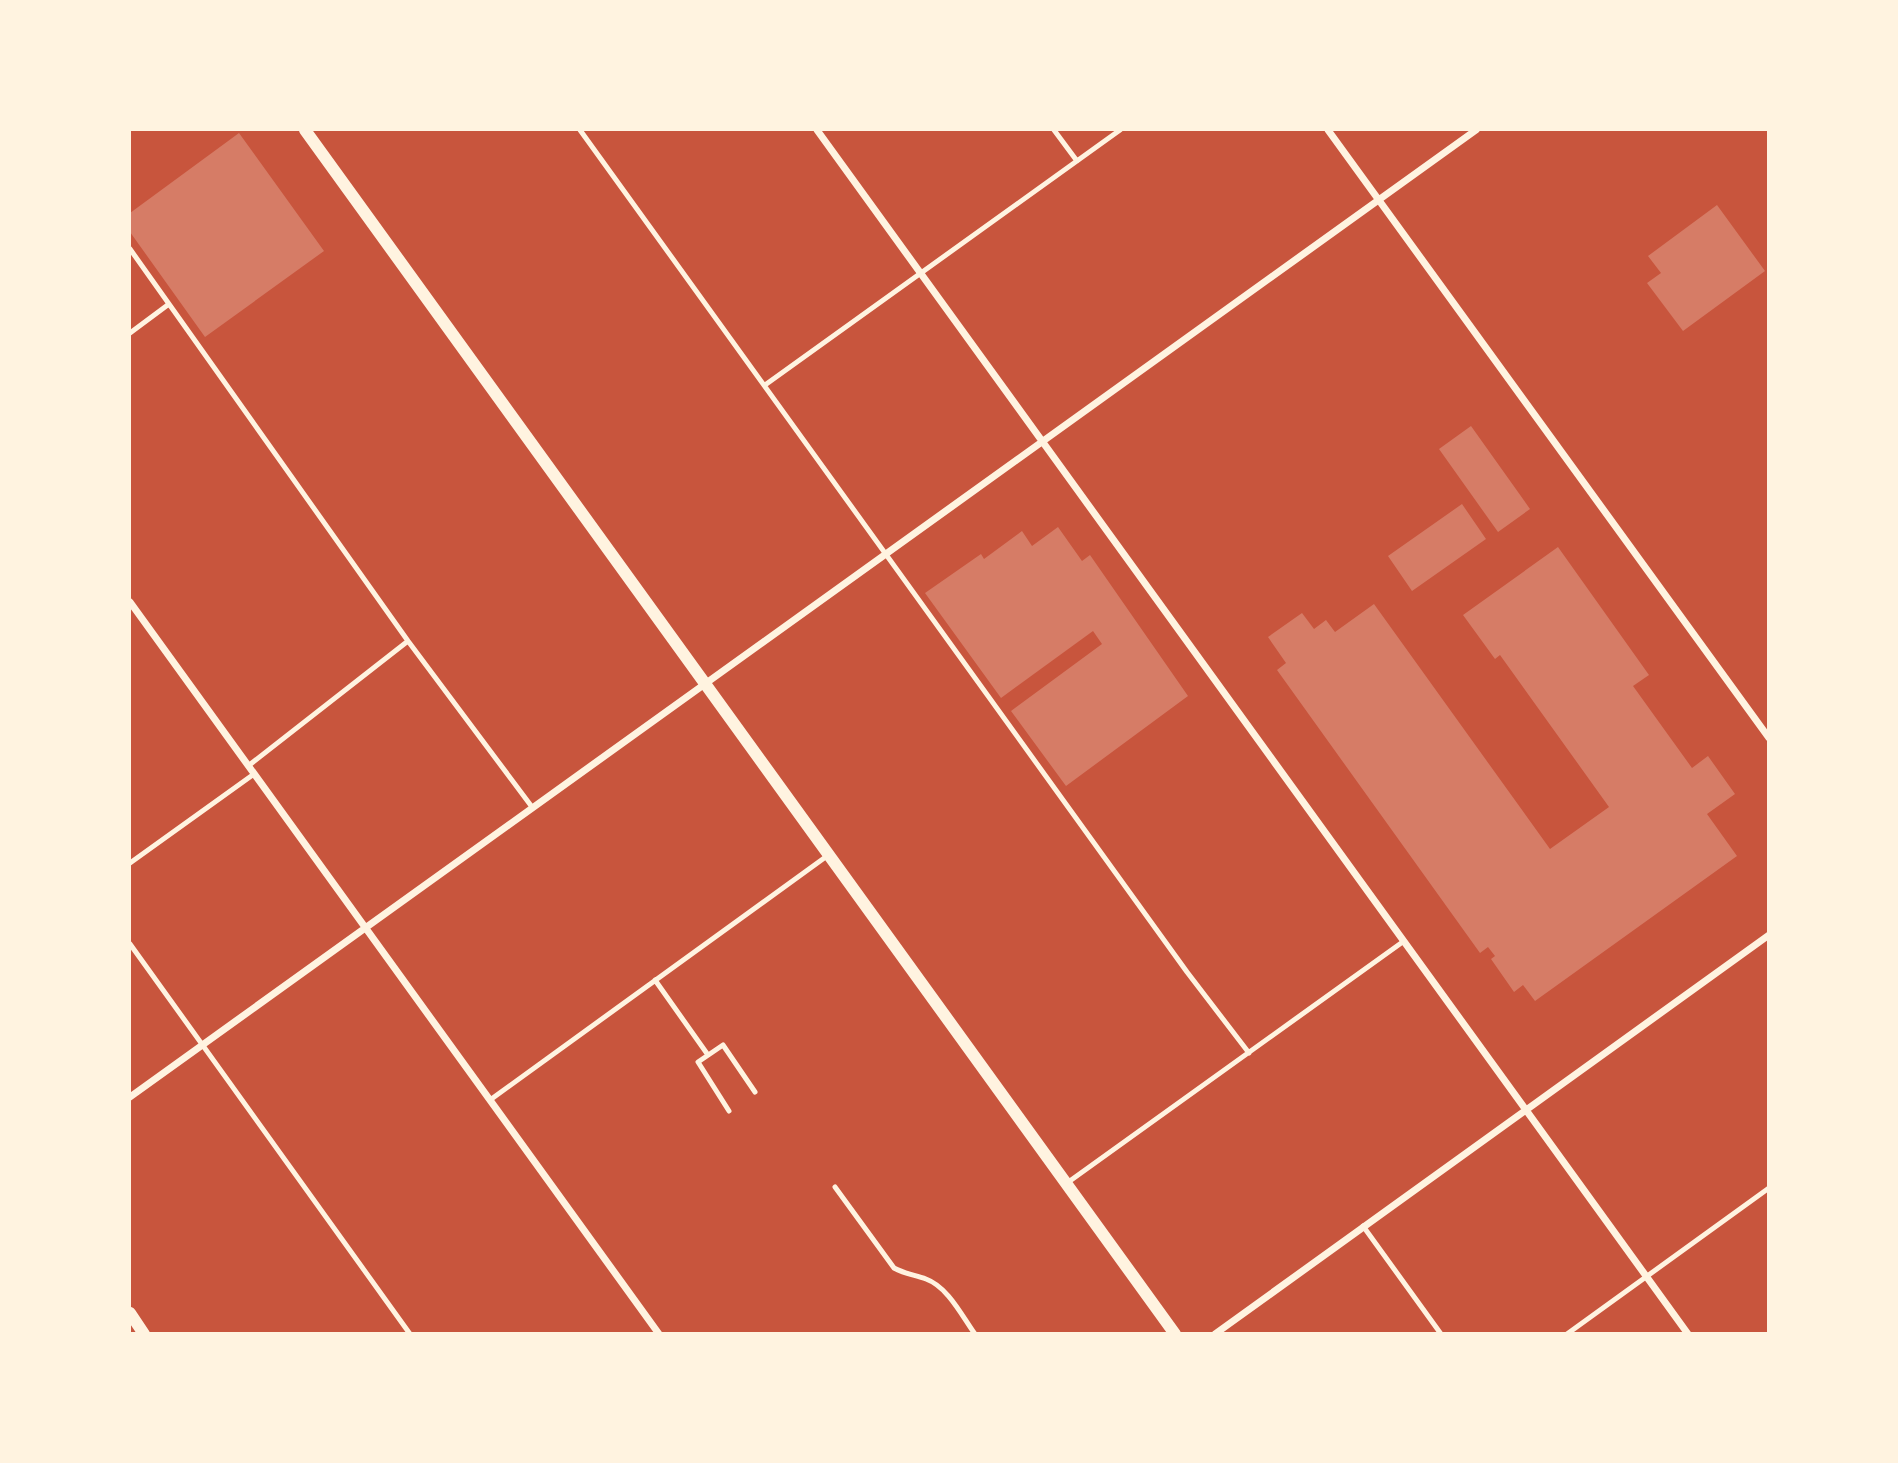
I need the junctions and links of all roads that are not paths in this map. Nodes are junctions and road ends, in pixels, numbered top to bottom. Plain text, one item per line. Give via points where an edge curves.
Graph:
1 (305, 130) edge
2 (580, 130) edge
3 (817, 130) edge
4 (1054, 130) edge
5 (1121, 130) edge
6 (1328, 130) edge
7 (1476, 130) edge
8 (1077, 161) junction
9 (1378, 200) junction
10 (130, 249) edge
11 (921, 273) junction
12 (169, 304) junction
13 (130, 333) edge
14 (765, 385) junction
15 (1043, 442) junction
16 (887, 552) junction
17 (130, 602) edge
18 (408, 641) junction
19 (706, 682) junction
20 (1769, 738) edge
21 (248, 766) junction
22 (254, 774) junction
23 (532, 807) junction
24 (830, 855) junction
25 (130, 863) edge
26 (366, 928) junction
27 (1769, 934) edge
28 (1405, 941) junction
29 (130, 944) edge
30 (655, 980) junction
31 (202, 1046) junction
32 (1249, 1053) junction
33 (708, 1055) junction
34 (755, 1092) dead end
35 (130, 1097) edge
36 (490, 1100) junction
37 (1525, 1109) junction
38 (729, 1111) dead end
39 (1067, 1183) junction
40 (835, 1187) dead end
41 (1769, 1188) edge
42 (1363, 1226) junction
43 (1647, 1276) junction
44 (130, 1313) edge
45 (144, 1334) edge
46 (410, 1334) edge
47 (659, 1334) edge
48 (975, 1334) edge
49 (1175, 1334) edge
50 (1215, 1334) edge
51 (1441, 1334) edge
52 (1567, 1334) edge
53 (1688, 1334) edge

1 - 19 street
2 - 14 lane
3 - 11 street
4 - 8 lane
5 - 8 lane
6 - 9 street
7 - 9 street
8 - 11 lane
9 - 15 street
9 - 20 street
10 - 12 lane
11 - 14 lane
11 - 15 street
12 - 13 lane
12 - 18 lane
14 - 16 lane
15 - 16 street
15 - 28 street
16 - 19 street
16 - 32 lane
17 - 21 street
18 - 21 lane
18 - 23 lane
19 - 23 street
19 - 24 street
21 - 22 street
22 - 25 lane
22 - 26 street
23 - 26 street
24 - 30 lane
24 - 39 street
26 - 31 street
26 - 36 street
27 - 37 street
28 - 32 lane
28 - 37 street
29 - 31 lane
30 - 33 lane
30 - 36 lane
31 - 35 street
31 - 46 lane
32 - 39 lane
33 - 34 lane via 723,1045
33 - 38 lane via 698,1062
36 - 47 street
37 - 42 street
37 - 43 street
39 - 49 street
40 - 48 lane via 894,1268 928,1279 943,1290
41 - 43 lane
42 - 50 street
42 - 51 lane
43 - 52 lane
43 - 53 street
44 - 45 street

